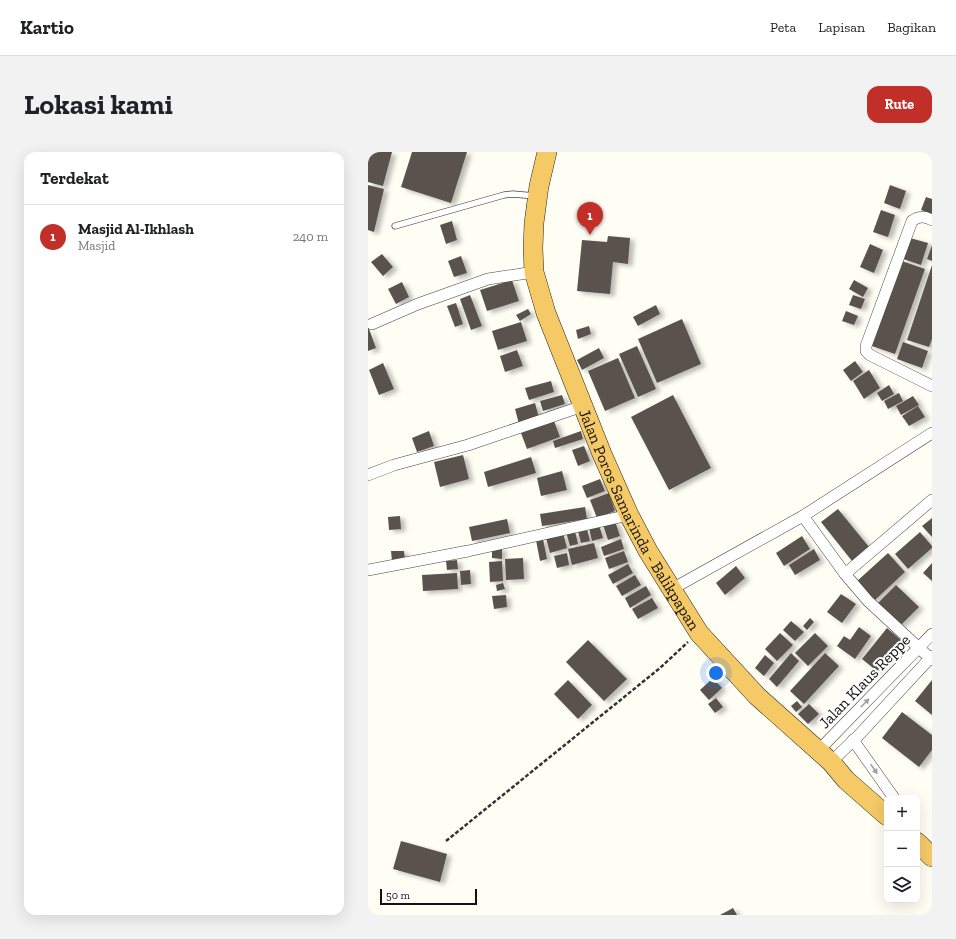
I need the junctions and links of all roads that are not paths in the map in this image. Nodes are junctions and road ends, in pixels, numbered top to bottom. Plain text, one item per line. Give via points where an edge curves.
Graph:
1 (547, 152) edge
2 (538, 197) junction
3 (932, 220) edge
4 (395, 226) dead end
5 (534, 272) junction
6 (372, 324) dead end
7 (932, 386) edge
8 (583, 406) junction
9 (932, 433) edge
10 (368, 475) edge
11 (932, 500) edge
12 (630, 515) junction
13 (803, 516) junction
14 (368, 570) edge
15 (845, 574) junction
16 (672, 589) junction
17 (932, 634) edge
18 (918, 648) junction
19 (931, 658) edge
20 (845, 724) junction
21 (856, 738) junction
22 (825, 757) junction
23 (892, 795) edge
24 (884, 813) edge
25 (920, 840) edge
26 (932, 843) edge
27 (920, 845) edge
28 (932, 857) edge

1 - 2 highway, Jalan Poros Samarinda - Balikpapan
2 - 4 lane via 504,195
2 - 5 highway, Jalan Poros Samarinda - Balikpapan via 534,223
3 - 7 street via 918,217 912,221 866,351
5 - 6 street via 488,279 418,304
5 - 8 highway, Jalan Poros Samarinda - Balikpapan via 546,313
8 - 10 street
8 - 12 highway, Jalan Poros Samarinda - Balikpapan
9 - 13 street
11 - 15 street
12 - 14 street
12 - 16 highway, Jalan Poros Samarinda - Balikpapan via 648,551
13 - 15 street
13 - 16 street
15 - 18 street via 868,601
16 - 22 highway, Jalan Poros Samarinda - Balikpapan via 699,633 757,696
17 - 18 street, Jalan Klaus Reppe
18 - 19 street
20 -> 18 street, Jalan Klaus Reppe
19 - 21 street, Jalan Klaus Reppe
20 - 21 street
20 - 22 street, Jalan Klaus Reppe
21 - 22 street, Jalan Klaus Reppe
21 -> 23 street
22 - 24 highway, Jalan Poros Samarinda - Balikpapan via 846,780
25 - 26 highway
27 - 28 highway

